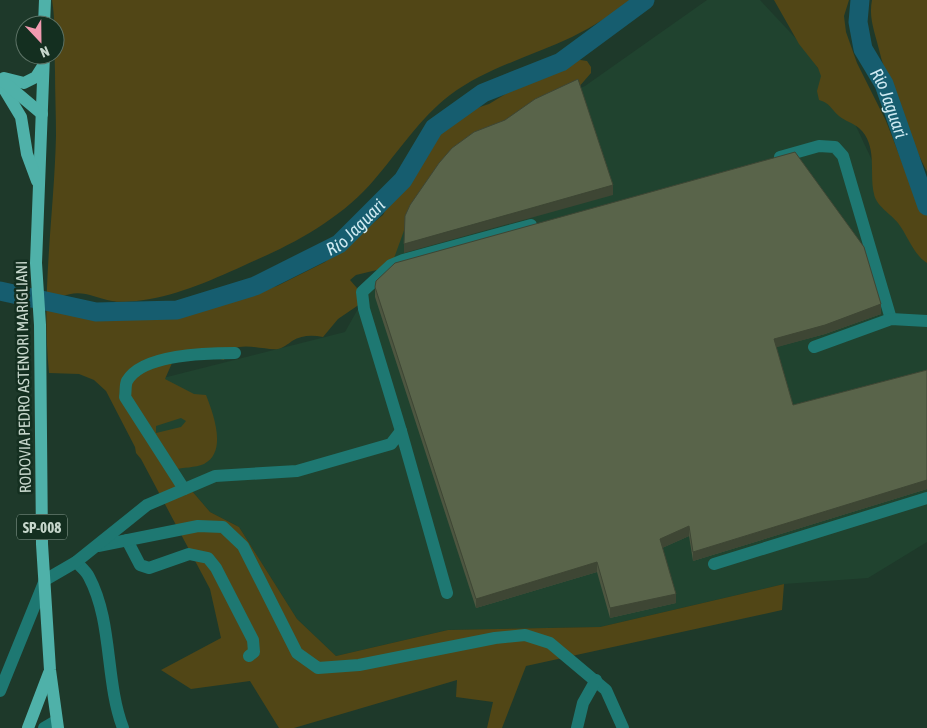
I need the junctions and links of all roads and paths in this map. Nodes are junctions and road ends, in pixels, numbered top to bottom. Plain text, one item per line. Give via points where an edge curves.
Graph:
1 (44, 0) edge
2 (44, 15) edge
3 (42, 65) edge
4 (44, 65) edge
5 (0, 79) edge
6 (42, 94) junction
7 (25, 99) junction
8 (42, 114) junction
9 (772, 159) edge
10 (40, 188) junction
11 (541, 222) edge
12 (891, 319) junction
13 (927, 321) edge
14 (814, 347) dead end
15 (235, 353) dead end
16 (401, 431) junction
17 (184, 489) junction
18 (927, 498) edge
19 (127, 540) junction
20 (96, 546) junction
21 (76, 562) junction
22 (714, 564) dead end
23 (45, 580) junction
24 (447, 593) dead end
25 (249, 656) dead end
26 (50, 670) junction
27 (596, 680) junction
28 (0, 691) edge
29 (115, 705) junction
30 (57, 724) edge
31 (28, 728) edge
32 (44, 728) edge
33 (113, 728) edge
34 (123, 728) edge
35 (577, 728) edge
36 (623, 728) edge

1 - 2 main road
3 - 5 main road via 36,77 24,83
4 - 6 main road, RODOVIA PEDRO ASTENORI MARIGLIANI / SP-008
5 - 7 main road
5 - 10 main road via 21,117 27,154
6 - 7 main road
6 - 8 main road, RODOVIA PEDRO ASTENORI MARIGLIANI / SP-008
7 - 8 main road
8 - 10 main road, RODOVIA PEDRO ASTENORI MARIGLIANI / SP-008
9 - 12 street via 819,146 835,147 843,156
10 - 23 main road, RODOVIA PEDRO ASTENORI MARIGLIANI / SP-008 via 36,263
11 - 16 street via 403,260 391,265 362,292 364,309
12 - 13 street
12 - 14 street
15 - 17 street via 200,353 152,363 138,370 126,382 125,397
16 - 17 street via 391,444 297,471 215,476
16 - 24 street
17 - 20 street via 147,505
18 - 22 street
19 - 20 street
19 - 25 street via 140,566 149,568 189,554 208,558 253,640 254,652
19 - 27 street via 198,526 223,528 243,546 297,653 318,668 359,664 525,635 550,643
20 - 21 street
21 - 23 street
21 - 29 street via 89,576 98,601
23 - 26 main road, RODOVIA PEDRO ASTENORI MARIGLIANI / SP-008
23 - 28 street
26 - 30 main road, RODOVIA PEDRO ASTENORI MARIGLIANI / SP-008
26 - 31 main road
27 - 35 street via 584,703
27 - 36 street via 606,690
29 - 33 street
29 - 34 street
30 - 32 street

